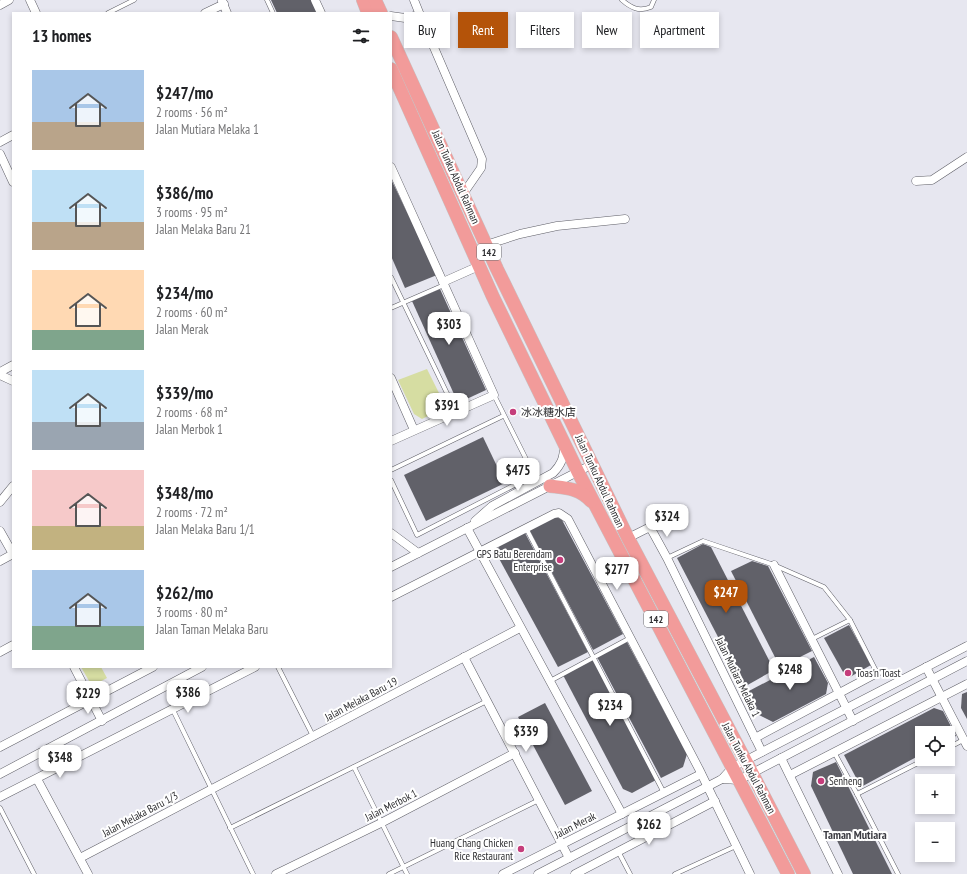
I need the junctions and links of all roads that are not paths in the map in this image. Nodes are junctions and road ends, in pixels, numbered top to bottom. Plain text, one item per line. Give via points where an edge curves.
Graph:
1 (9, 0) edge
2 (134, 0) edge
3 (267, 0) edge
4 (315, 0) edge
5 (363, 0) edge
6 (375, 0) edge
7 (414, 0) edge
8 (622, 0) edge
9 (654, 0) edge
10 (33, 1) edge
11 (223, 2) edge
12 (0, 4) edge
13 (36, 12) edge
14 (110, 12) edge
15 (207, 12) edge
16 (227, 12) edge
17 (273, 12) edge
18 (321, 12) edge
19 (368, 12) edge
20 (381, 12) edge
21 (419, 12) edge
22 (392, 16) edge
23 (404, 18) edge
24 (392, 39) edge
25 (434, 48) edge
26 (392, 71) edge
27 (12, 136) edge
28 (0, 142) edge
29 (0, 154) edge
30 (967, 157) edge
31 (392, 170) edge
32 (12, 180) edge
33 (916, 181) dead end
34 (463, 194) junction
35 (625, 219) dead end
36 (486, 245) junction
37 (479, 266) junction
38 (392, 279) edge
39 (444, 283) junction
40 (402, 302) junction
41 (392, 307) edge
42 (12, 366) edge
43 (0, 372) edge
44 (0, 375) edge
45 (392, 380) edge
46 (12, 381) edge
47 (494, 395) junction
48 (456, 412) junction
49 (503, 416) junction
50 (414, 430) junction
51 (563, 440) junction
52 (392, 441) edge
53 (593, 464) junction
54 (392, 470) edge
55 (578, 472) junction
56 (392, 482) edge
57 (550, 486) junction
58 (12, 487) edge
59 (0, 502) edge
60 (598, 508) junction
61 (466, 528) junction
62 (526, 528) junction
63 (0, 530) edge
64 (392, 534) edge
65 (628, 538) junction
66 (479, 551) junction
67 (12, 552) edge
68 (418, 553) junction
69 (12, 555) edge
70 (667, 558) junction
71 (0, 561) edge
72 (774, 565) junction
73 (392, 566) edge
74 (392, 595) edge
75 (850, 620) junction
76 (520, 628) junction
77 (630, 638) junction
78 (811, 639) junction
79 (12, 646) edge
80 (967, 646) edge
81 (0, 652) edge
82 (464, 657) junction
83 (593, 657) junction
84 (967, 661) edge
85 (926, 667) junction
86 (75, 668) edge
87 (151, 668) edge
88 (200, 668) edge
89 (253, 668) edge
90 (278, 668) edge
91 (877, 673) joint
92 (933, 679) junction
93 (549, 681) junction
94 (967, 684) edge
95 (839, 693) junction
96 (942, 697) junction
97 (92, 700) junction
98 (487, 700) junction
99 (847, 708) junction
100 (173, 710) junction
101 (853, 720) junction
102 (102, 721) junction
103 (313, 737) junction
104 (755, 738) junction
105 (966, 741) edge
106 (955, 745) edge
107 (0, 747) edge
108 (762, 752) junction
109 (834, 752) junction
110 (515, 754) junction
111 (781, 758) junction
112 (746, 760) junction
113 (915, 765) edge
114 (354, 767) junction
115 (732, 767) junction
116 (752, 773) junction
117 (0, 774) edge
118 (701, 774) junction
119 (790, 775) junction
120 (37, 779) junction
121 (722, 779) junction
122 (739, 780) junction
123 (708, 787) junction
124 (212, 790) junction
125 (664, 793) junction
126 (857, 794) junction
127 (0, 797) edge
128 (539, 800) junction
129 (715, 801) junction
130 (0, 808) edge
131 (622, 814) junction
132 (381, 823) junction
133 (230, 828) junction
134 (562, 844) junction
135 (736, 846) junction
136 (618, 851) junction
137 (80, 858) junction
138 (569, 858) junction
139 (403, 867) junction
140 (34, 874) edge
141 (88, 874) edge
142 (253, 874) edge
143 (276, 874) edge
144 (389, 874) edge
145 (407, 874) edge
146 (503, 874) edge
147 (538, 874) edge
148 (575, 874) edge
149 (630, 874) edge
150 (675, 874) edge
151 (750, 874) edge
152 (788, 874) edge
153 (804, 874) edge
154 (838, 874) edge
155 (898, 874) edge

1 - 12 street
2 - 14 lane
3 - 17 lane
4 - 18 street
5 - 19 main road
6 - 20 main road
7 - 21 street
8 - 9 lane via 631,8 637,9 651,7
10 - 13 street
11 - 15 street
11 - 16 street
22 - 23 street
24 - 34 main road, Jalan Tunku Abdul Rahman / 142
25 - 34 street via 482,159 481,168
26 - 37 main road, Jalan Tunku Abdul Rahman / 142
27 - 28 street
29 - 32 street
30 - 33 street via 932,180
31 - 39 street
34 - 36 main road, Jalan Tunku Abdul Rahman / 142
35 - 36 street via 557,226
36 - 53 main road, Jalan Tunku Abdul Rahman / 142
37 - 39 street
37 - 51 main road, Jalan Tunku Abdul Rahman / 142
38 - 40 lane
39 - 40 lane
39 - 47 street
40 - 41 lane
40 - 48 lane
42 - 43 street
44 - 46 street
45 - 50 street
47 - 48 street
47 - 49 lane
48 - 50 street
49 - 54 lane
49 - 56 lane via 534,475 417,535
50 - 52 street
51 - 55 main road, Jalan Tunku Abdul Rahman / 142
51 - 61 street via 563,459 553,473 492,506
53 - 55 street
53 - 65 main road, Jalan Tunku Abdul Rahman / 142
55 - 57 street
55 - 60 main road, Jalan Tunku Abdul Rahman / 142
57 - 60 main road via 573,488
57 - 61 street
58 - 59 street
60 - 115 main road, Jalan Tunku Abdul Rahman / 142
61 - 66 street
61 - 68 street
62 - 66 street
62 - 77 street via 554,514 559,513 568,519
62 - 83 lane
63 - 67 street
64 - 68 street
65 - 70 street, Jalan Mutiara Melaka 1 via 650,527
65 - 112 main road, Jalan Tunku Abdul Rahman / 142
66 - 74 street
66 - 76 street
68 - 73 street
69 - 71 street
70 - 72 lane via 703,541
70 - 104 street, Jalan Mutiara Melaka 1
72 - 75 lane via 824,587
72 - 78 street
75 - 78 lane
75 - 91 lane
76 - 82 street, Jalan Melaka Baru 19
76 - 93 street
77 - 83 lane
77 - 118 street
78 - 95 street
79 - 81 street
80 - 85 street
82 - 98 street
82 - 103 street, Jalan Melaka Baru 19
83 - 93 lane
83 - 125 lane
84 - 92 street
85 - 92 street
85 - 99 street
86 - 97 street
87 - 97 street
88 - 102 street
89 - 100 street
90 - 103 lane
91 - 95 street
92 - 96 street
92 - 101 street
93 - 131 street
94 - 96 street
95 - 99 street
95 - 104 street
96 - 105 street
96 - 109 street
97 - 102 street
97 - 107 street
98 - 110 street
98 - 114 lane
99 - 101 street
99 - 108 street
100 - 120 street
100 - 124 lane
101 - 111 street
102 - 117 street
103 - 124 street, Jalan Melaka Baru 19
104 - 108 street, Jalan Mutiara Melaka 1
105 - 106 lane
108 - 112 street
109 - 119 street
109 - 126 lane
110 - 128 street
110 - 132 street, Jalan Merbok 1
111 - 116 street
111 - 119 street
112 - 115 street
112 - 116 main road, Jalan Tunku Abdul Rahman / 142
113 - 126 lane
114 - 132 lane
114 - 133 lane
115 - 121 street
115 - 122 main road, Jalan Tunku Abdul Rahman / 142
116 - 122 street
116 - 153 main road, Jalan Tunku Abdul Rahman / 142
118 - 123 street
118 - 125 street, Jalan Merak
119 - 154 street
120 - 127 street
120 - 137 street
121 - 122 street
121 - 123 street
122 - 152 main road, Jalan Tunku Abdul Rahman / 142
123 - 129 street
123 - 138 street
124 - 133 lane
124 - 137 street, Jalan Melaka Baru 1/3
125 - 131 street, Jalan Merak
126 - 155 lane
128 - 134 street
128 - 139 lane
129 - 135 street
129 - 136 street
130 - 140 lane
131 - 134 street, Jalan Merak
132 - 139 lane
132 - 143 street, Jalan Merbok 1
133 - 142 lane
134 - 138 street
134 - 146 street, Jalan Merak
135 - 150 lane
135 - 151 street
136 - 148 street
136 - 149 lane
137 - 141 street
138 - 147 street
139 - 144 lane
139 - 145 lane

